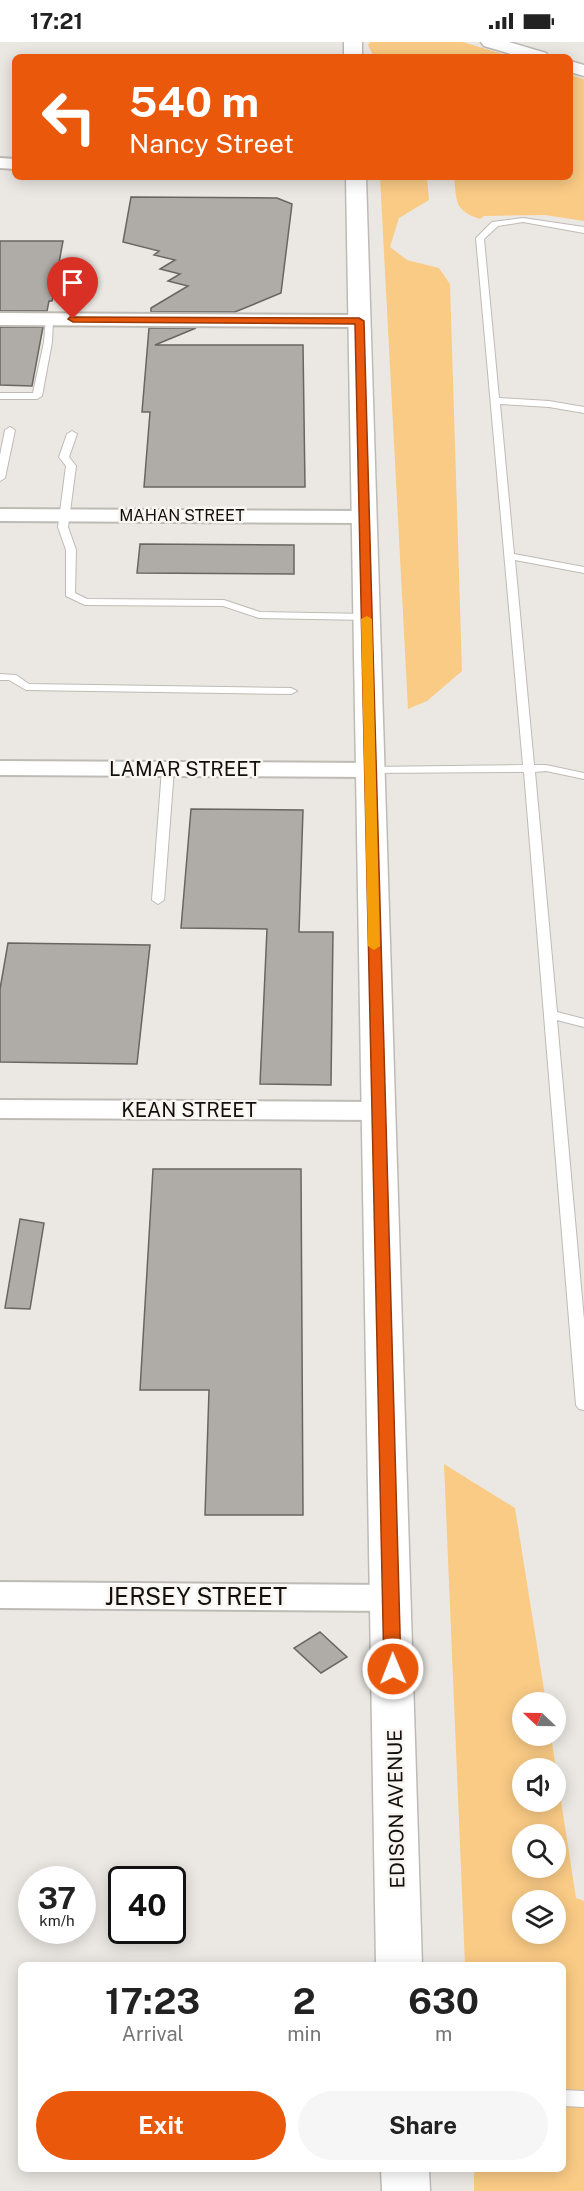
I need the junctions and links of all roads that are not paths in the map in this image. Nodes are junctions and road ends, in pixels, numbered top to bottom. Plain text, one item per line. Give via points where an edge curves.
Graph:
1 (490, 42) edge
2 (530, 54) edge
3 (356, 180) edge
4 (584, 230) edge
5 (0, 319) edge
6 (49, 319) junction
7 (359, 321) junction
8 (0, 396) edge
9 (495, 401) junction
10 (584, 410) edge
11 (10, 430) dead end
12 (72, 434) dead end
13 (0, 478) edge
14 (65, 514) junction
15 (0, 515) edge
16 (364, 517) junction
17 (509, 556) junction
18 (584, 570) edge
19 (367, 616) junction
20 (0, 676) edge
21 (291, 691) dead end
22 (0, 768) edge
23 (529, 768) junction
24 (168, 769) junction
25 (370, 770) junction
26 (584, 776) edge
27 (158, 900) dead end
28 (551, 1015) junction
29 (584, 1023) edge
30 (0, 1109) edge
31 (378, 1111) junction
32 (581, 1340) edge
33 (584, 1405) edge
34 (0, 1595) edge
35 (391, 1598) junction
36 (399, 1962) edge
37 (566, 2098) edge
38 (584, 2099) edge
39 (405, 2172) edge
40 (406, 2191) edge

1 - 2 street
3 - 7 street, EDISON AVENUE
4 - 9 lane via 523,220 495,224 480,238
5 - 6 street
6 - 7 street
6 - 8 lane via 37,396
7 - 16 street, EDISON AVENUE
9 - 10 lane
9 - 17 lane
11 - 13 lane
12 - 14 lane via 64,457 71,466
14 - 15 street, MAHAN STREET
14 - 16 street, MAHAN STREET
14 - 19 lane via 63,527 71,550 70,594 85,602 224,603 259,615
16 - 19 street, EDISON AVENUE
17 - 18 lane
17 - 23 lane
19 - 25 street, EDISON AVENUE
20 - 21 lane via 12,677 26,687
22 - 24 street, LAMAR STREET
23 - 25 lane
23 - 26 lane
23 - 28 lane
24 - 25 street, LAMAR STREET
24 - 27 lane
25 - 31 street, EDISON AVENUE
28 - 29 lane
28 - 32 lane
30 - 31 street, KEAN STREET
31 - 35 street, EDISON AVENUE
32 - 33 lane
34 - 35 street, JERSEY STREET
35 - 36 street, EDISON AVENUE
37 - 38 lane
39 - 40 street

